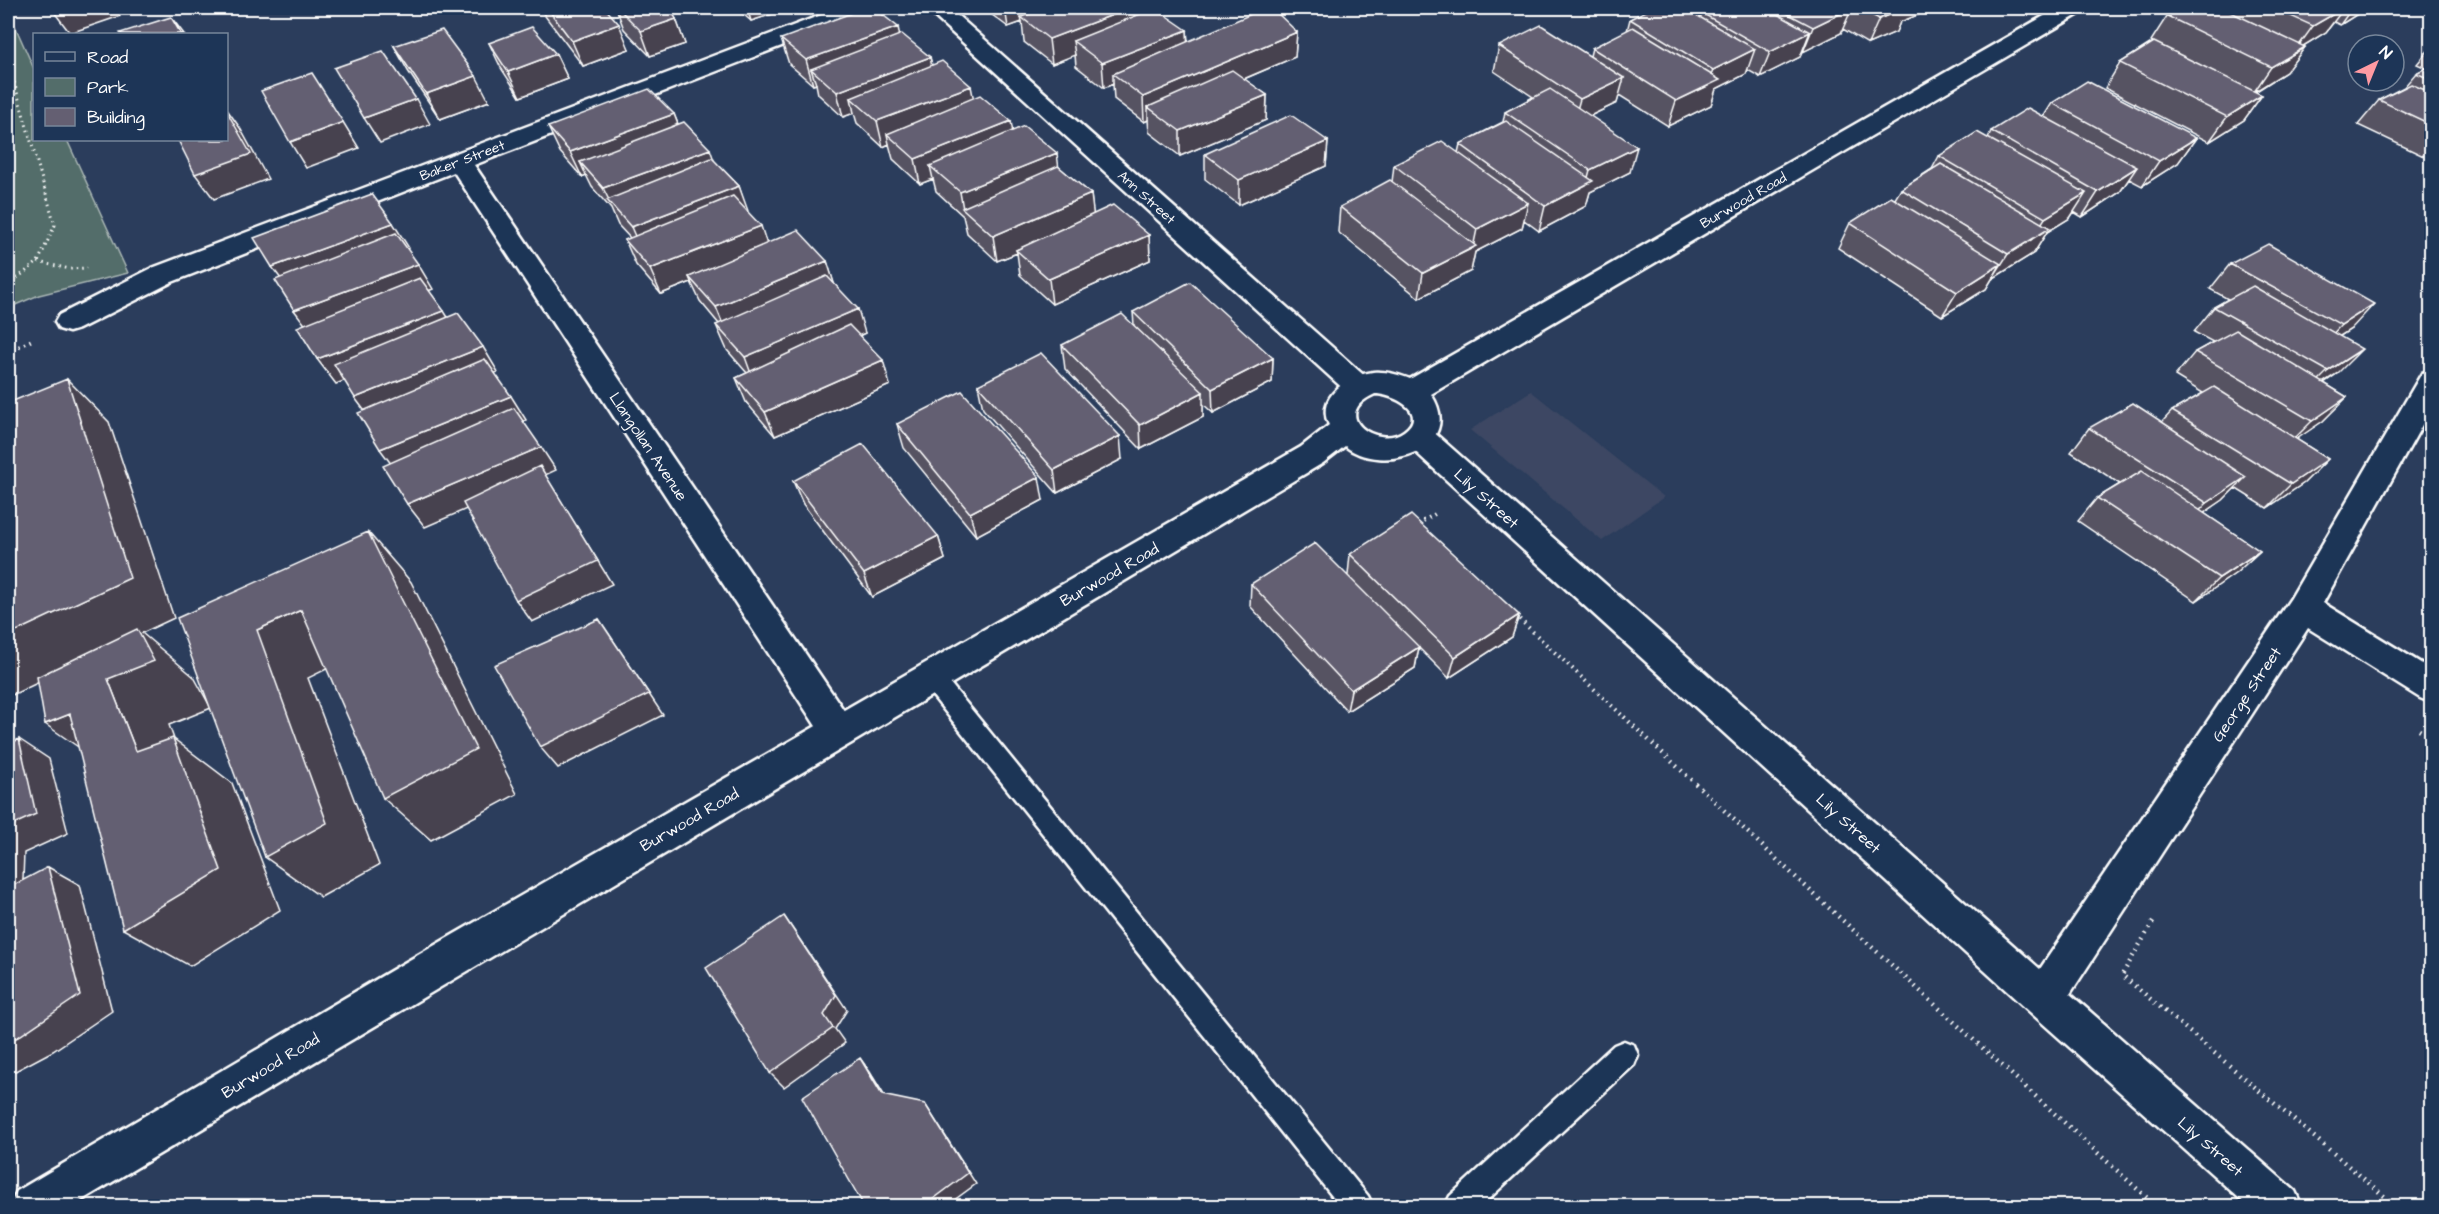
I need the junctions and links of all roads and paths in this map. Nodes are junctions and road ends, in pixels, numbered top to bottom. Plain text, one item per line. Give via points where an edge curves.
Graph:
1 (859, 8) edge
2 (936, 8) edge
3 (2073, 8) edge
4 (8, 61) edge
5 (459, 161) junction
6 (8, 285) edge
7 (69, 322) dead end
8 (2432, 380) edge
9 (1358, 387) junction
10 (1412, 392) junction
11 (1344, 430) junction
12 (1419, 437) junction
13 (1435, 514) dead end
14 (1426, 531) edge
15 (2303, 608) junction
16 (1513, 613) edge
17 (932, 678) junction
18 (2432, 688) edge
19 (2412, 726) dead end
20 (839, 732) junction
21 (2432, 738) edge
22 (2158, 914) dead end
23 (2044, 998) junction
24 (1624, 1055) dead end
25 (32, 1206) edge
26 (1358, 1206) edge
27 (1460, 1206) edge
28 (2156, 1206) edge
29 (2280, 1206) edge
30 (2396, 1206) edge

1 - 5 street, Baker Street
2 - 9 street, Ann Street
3 - 10 street, Burwood Road
4 - 6 path via 55,225 38,262
5 - 7 street, Baker Street via 162,275
5 - 20 street, Llangollan Avenue
8 - 15 street, George Street
9 - 10 street via 1385,383
9 - 11 street via 1346,394 1340,405 1339,418
10 - 12 street via 1426,409 1428,419
11 - 12 street via 1354,439 1381,448 1395,448
11 - 17 street, Burwood Road via 1312,455
12 - 23 street, Lily Street
13 - 14 path via 1418,523
15 - 18 street
15 - 23 street, George Street
16 - 28 path
17 - 20 street, Burwood Road
17 - 26 lane
19 - 21 path
20 - 25 street, Burwood Road
22 - 30 path via 2122,975
23 - 29 street, Lily Street
24 - 27 lane

